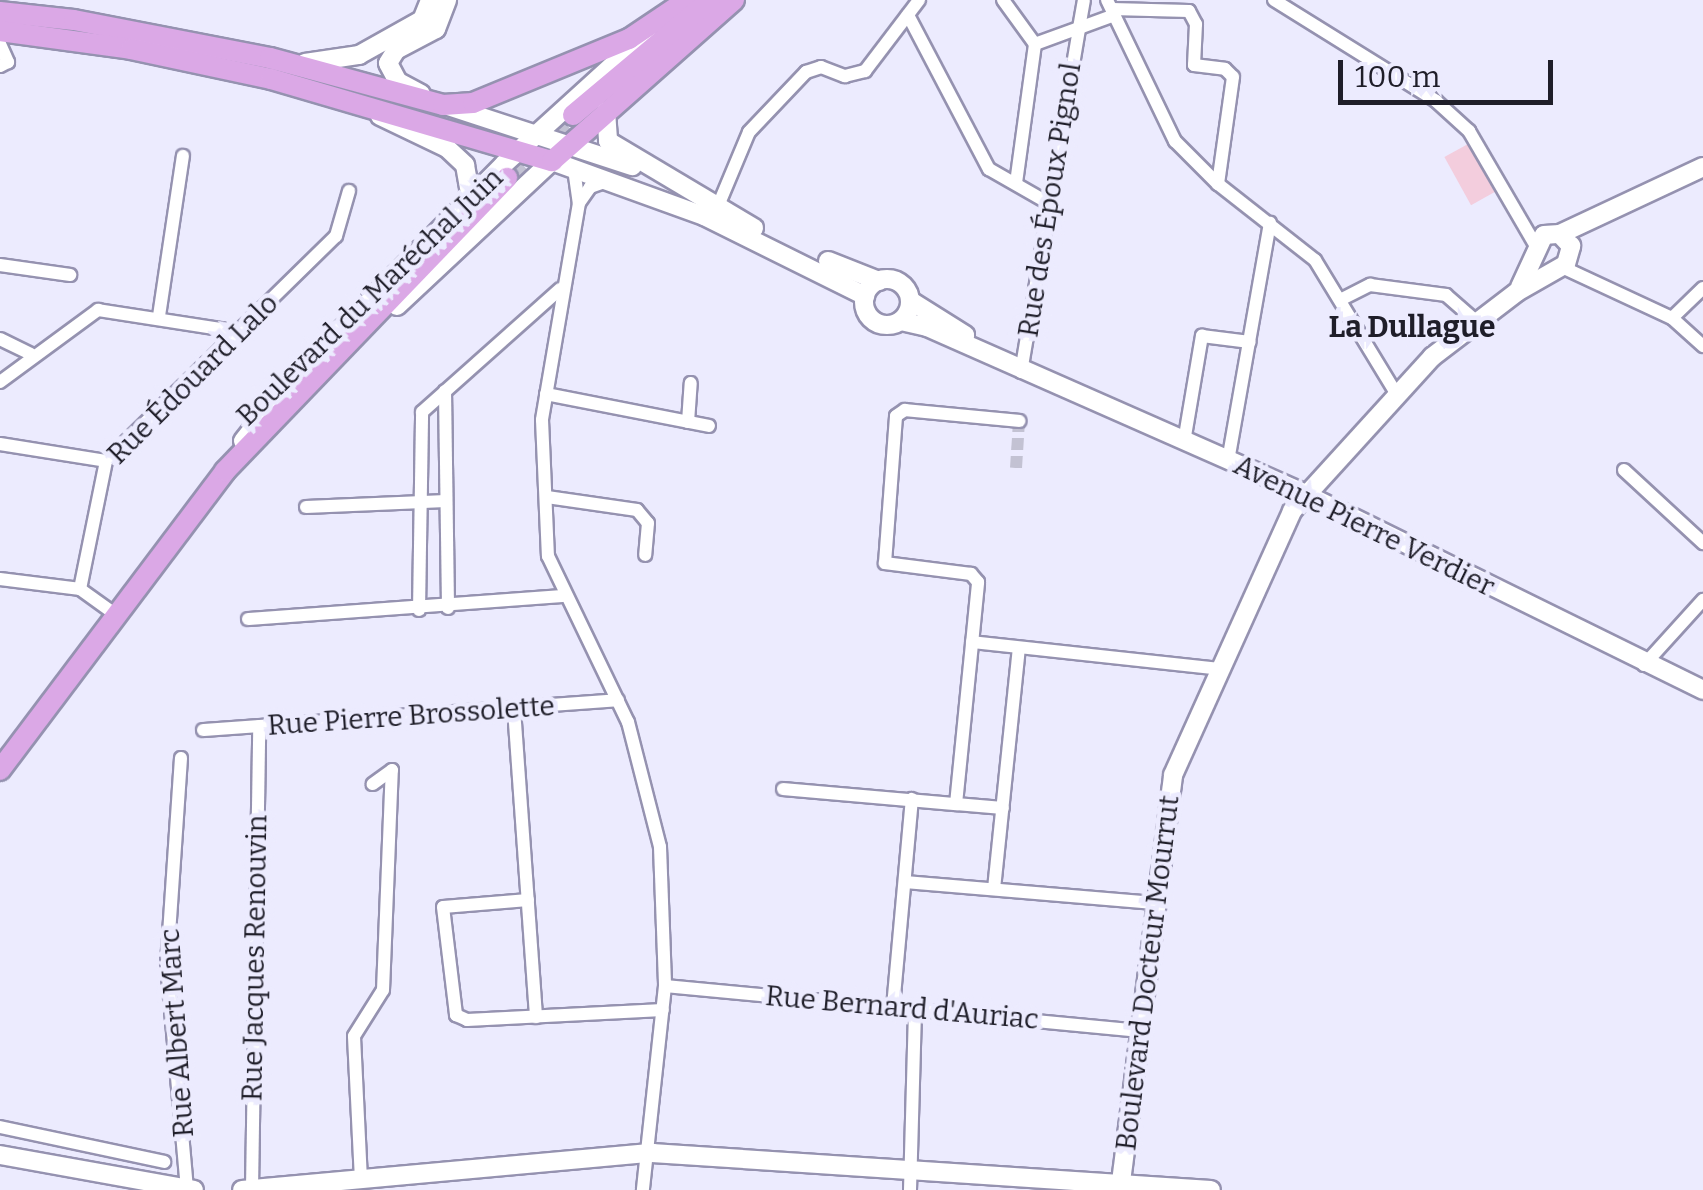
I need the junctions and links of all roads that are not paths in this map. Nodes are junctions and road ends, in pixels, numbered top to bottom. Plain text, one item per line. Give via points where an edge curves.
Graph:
1 (430, 0) edge
2 (447, 0) edge
3 (687, 0) edge
4 (710, 0) edge
5 (734, 0) edge
6 (918, 0) edge
7 (1004, 0) edge
8 (1084, 0) edge
9 (1274, 0) edge
10 (1111, 8) edge
11 (0, 12) edge
12 (908, 16) junction
13 (655, 27) junction
14 (1078, 28) junction
15 (0, 32) edge
16 (0, 44) edge
17 (1034, 44) junction
18 (270, 58) junction
19 (0, 66) edge
20 (438, 103) junction
21 (362, 106) junction
22 (606, 111) junction
23 (573, 116) tunnel mouth
24 (535, 134) junction
25 (570, 144) junction
26 (518, 151) junction
27 (183, 156) dead end
28 (552, 161) junction
29 (1703, 166) edge
30 (574, 169) junction
31 (507, 178) tunnel mouth
32 (611, 180) junction
33 (1016, 183) junction
34 (1218, 184) junction
35 (349, 191) dead end
36 (579, 203) junction
37 (1052, 205) junction
38 (718, 206) junction
39 (462, 209) junction
40 (1270, 224) junction
41 (1551, 249) junction
42 (0, 265) edge
43 (70, 275) dead end
44 (879, 281) junction
45 (1703, 288) edge
46 (560, 289) junction
47 (865, 296) junction
48 (911, 300) junction
49 (1340, 300) junction
50 (159, 316) junction
51 (1672, 318) junction
52 (901, 322) junction
53 (1477, 322) junction
54 (240, 332) junction
55 (0, 338) edge
56 (1250, 342) junction
57 (1703, 346) edge
58 (32, 354) junction
59 (1021, 372) junction
60 (0, 382) edge
61 (691, 383) dead end
62 (444, 391) junction
63 (546, 394) junction
64 (1397, 395) junction
65 (1019, 420) dead end
66 (688, 422) junction
67 (710, 426) dead end
68 (1184, 442) junction
69 (0, 444) edge
70 (106, 461) junction
71 (1228, 461) junction
72 (1624, 470) dead end
73 (225, 471) junction
74 (1305, 494) junction
75 (547, 497) junction
76 (446, 501) junction
77 (424, 502) junction
78 (306, 508) dead end
79 (1703, 543) edge
80 (645, 554) dead end
81 (0, 579) edge
82 (80, 589) junction
83 (563, 596) junction
84 (1703, 600) edge
85 (448, 608) junction
86 (419, 610) junction
87 (116, 615) junction
88 (248, 619) dead end
89 (972, 642) junction
90 (1019, 648) junction
91 (1644, 665) junction
92 (1221, 670) junction
93 (1703, 690) edge
94 (618, 700) junction
95 (514, 708) junction
96 (259, 726) junction
97 (203, 730) dead end
98 (181, 758) dead end
99 (0, 770) edge
100 (373, 784) dead end
101 (782, 788) dead end
102 (912, 800) junction
103 (956, 804) junction
104 (1003, 808) junction
105 (904, 882) junction
106 (994, 889) junction
107 (528, 900) junction
108 (1154, 903) junction
109 (665, 986) junction
110 (894, 1006) junction
111 (915, 1009) junction
112 (663, 1010) junction
113 (536, 1017) junction
114 (1138, 1030) junction
115 (0, 1127) edge
116 (652, 1154) junction
117 (0, 1155) edge
118 (164, 1162) dead end
119 (912, 1169) junction
120 (361, 1180) junction
121 (113, 1183) edge
122 (1121, 1186) edge
123 (190, 1190) edge
124 (242, 1190) edge
125 (252, 1190) edge
126 (644, 1190) edge
127 (910, 1190) edge
128 (1212, 1190) edge

1 - 18 street via 422,20 359,56 314,64
2 - 20 street via 436,30 396,50 388,63 398,82
3 - 13 main road
4 - 23 main road
5 - 22 main road
6 - 12 street
7 - 17 street
8 - 14 street, Rue des Époux Pignol
9 - 41 street via 1456,118
10 - 14 street, Rue des Époux Pignol
10 - 34 street via 1175,141
10 - 34 street via 1189,11 1196,24 1194,65 1226,69 1232,77
11 - 18 main road
12 - 33 street via 982,158
12 - 38 street via 865,71 845,76 821,66 806,72 750,132
13 - 20 main road via 474,103
13 - 24 street, Boulevard du Maréchal Juin
14 - 17 street
14 - 37 street, Rue des Époux Pignol
15 - 21 main road via 131,48
16 - 19 street via 8,62
17 - 33 street
18 - 20 main road
20 - 24 street
21 - 26 main road
21 - 39 street via 447,148 465,166 470,192
22 - 25 main road
22 - 38 street via 608,141
24 - 25 street
24 - 26 street, Boulevard du Maréchal Juin
25 - 28 main road
25 - 38 street
26 - 28 main road
26 - 39 street, Boulevard du Maréchal Juin
27 - 50 street
28 - 30 street
28 - 73 street, Boulevard du Maréchal Juin
29 - 41 street, Boulevard Docteur Mourrut via 1598,217
30 - 32 street
30 - 36 street
31 - 73 main road, Boulevard du Maréchal Juin
32 - 36 street via 590,187
32 - 47 street via 819,269
33 - 37 street
34 - 40 street
35 - 54 street, Rue Édouard Lalo via 336,236
36 - 46 street
37 - 59 street, Rue des Époux Pignol
38 - 44 street
39 - 73 street, Boulevard du Maréchal Juin via 287,384
40 - 49 street via 1315,260
40 - 56 street
41 - 51 street
41 - 53 street, Boulevard Docteur Mourrut via 1517,292
42 - 43 street
44 - 47 street
44 - 48 street via 898,281
45 - 51 street
46 - 62 street
46 - 63 street
47 - 52 street via 874,322
48 - 52 street
48 - 59 street, Avenue Pierre Verdier
49 - 53 street via 1370,285 1446,295
49 - 64 street
50 - 54 street
50 - 58 street via 98,310
51 - 57 street
52 - 59 street, Avenue Pierre Verdier via 927,327
53 - 64 street, Boulevard Docteur Mourrut
54 - 70 street, Rue Édouard Lalo
55 - 58 street
56 - 68 street via 1202,336
56 - 71 street
58 - 60 street
59 - 68 street, Avenue Pierre Verdier
61 - 66 street
62 - 76 street
62 - 77 street via 422,412
63 - 66 street
63 - 75 street
64 - 74 street, Boulevard Docteur Mourrut
65 - 89 street via 905,410 896,416 886,563 976,577
66 - 67 street
68 - 71 street, Avenue Pierre Verdier
69 - 70 street
70 - 82 street, Rue Édouard Lalo
71 - 74 street, Avenue Pierre Verdier
72 - 79 street
73 - 87 main road, Boulevard du Maréchal Juin
74 - 91 street, Avenue Pierre Verdier
74 - 92 street, Boulevard Docteur Mourrut
75 - 80 street via 637,510 648,523
75 - 83 street via 548,556
76 - 77 street
76 - 85 street
77 - 78 street
77 - 86 street via 416,520
81 - 82 street
82 - 87 street
83 - 85 street
83 - 94 street
84 - 91 street
85 - 86 street
86 - 88 street
87 - 99 main road, Boulevard du Maréchal Juin
89 - 90 street
89 - 103 street
90 - 92 street
90 - 104 street
91 - 93 street, Avenue Pierre Verdier
92 - 108 street, Boulevard Docteur Mourrut via 1173,775
94 - 95 street, Rue Pierre Brossolette
94 - 109 street via 660,847
95 - 96 street, Rue Pierre Brossolette
95 - 107 street
96 - 97 street, Rue Pierre Brossolette
96 - 125 street, Rue Jacques Renouvin
98 - 123 street, Rue Albert Marc via 167,965
100 - 120 street via 392,770 383,990 354,1036
101 - 102 street
102 - 103 street
102 - 105 street
103 - 104 street
104 - 106 street
105 - 106 street
105 - 110 street
106 - 108 street
107 - 113 street
107 - 113 street via 443,906 456,1014
108 - 114 street, Boulevard Docteur Mourrut
109 - 110 street, Rue Bernard d'Auriac
109 - 112 street
110 - 111 street, Rue Bernard d'Auriac
111 - 114 street, Rue Bernard d'Auriac
111 - 119 street
112 - 113 street
112 - 116 street
114 - 122 street, Boulevard Docteur Mourrut
115 - 118 street
116 - 119 street
116 - 120 street
116 - 126 street
117 - 121 street
119 - 122 street
119 - 127 street
120 - 125 street
121 - 123 street
122 - 128 street
124 - 125 street

